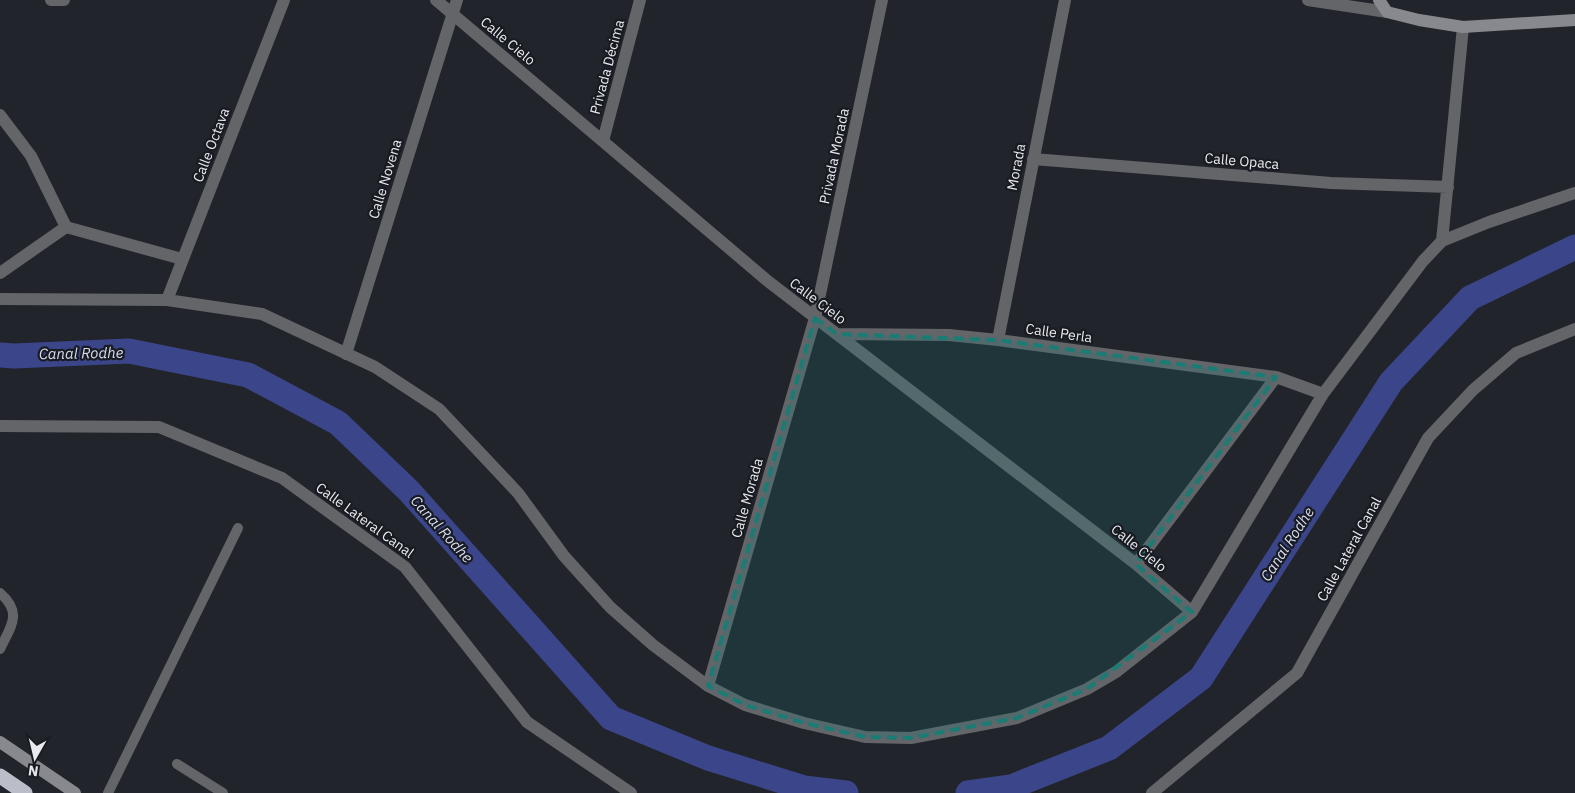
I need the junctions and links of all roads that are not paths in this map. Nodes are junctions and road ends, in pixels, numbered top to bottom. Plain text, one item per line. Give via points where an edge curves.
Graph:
1 (51, 0) edge
2 (64, 0) edge
3 (284, 0) edge
4 (436, 0) edge
5 (457, 0) edge
6 (640, 0) edge
7 (882, 0) edge
8 (1065, 0) edge
9 (1308, 0) edge
10 (1379, 0) edge
11 (1387, 12) junction
12 (452, 14) junction
13 (1575, 20) edge
14 (1463, 27) junction
15 (0, 115) edge
16 (603, 142) junction
17 (1033, 159) junction
18 (1448, 187) junction
19 (1575, 193) edge
20 (66, 227) junction
21 (1442, 241) junction
22 (182, 259) junction
23 (0, 273) edge
24 (0, 299) edge
25 (167, 300) junction
26 (815, 318) junction
27 (1575, 329) edge
28 (837, 334) junction
29 (998, 340) junction
30 (346, 354) junction
31 (1276, 377) junction
32 (1323, 394) junction
33 (0, 426) edge
34 (238, 528) dead end
35 (1136, 564) junction
36 (0, 593) edge
37 (1192, 612) junction
38 (0, 649) edge
39 (708, 686) junction
40 (0, 742) edge
41 (177, 764) dead end
42 (0, 776) edge
43 (25, 793) edge
44 (75, 793) edge
45 (108, 793) edge
46 (223, 793) edge
47 (631, 793) edge
48 (1152, 793) edge

1 - 2 street
3 - 22 street, Calle Octava
4 - 12 street, Calle Cielo
5 - 12 street, Calle Novena
6 - 16 street, Privada Décima
7 - 26 street, Privada Morada
8 - 17 street, Morada
9 - 11 street
10 - 11 street
11 - 14 street
12 - 16 street, Calle Cielo
12 - 30 street, Calle Novena
13 - 14 street
14 - 18 street
15 - 20 street via 31,156
16 - 26 street, Calle Cielo
17 - 18 street, Calle Opaca via 1331,183
17 - 29 street, Morada
18 - 21 street
19 - 21 street
20 - 22 street
20 - 23 street
21 - 32 street via 1408,279
22 - 25 street, Calle Octava
24 - 25 street
25 - 30 street via 262,314
26 - 28 street, Calle Cielo
26 - 39 street, Calle Morada
27 - 48 street, Calle Lateral Canal via 1516,354 1473,390 1428,438 1297,673
28 - 29 street, Calle Perla via 949,335
28 - 35 street, Calle Cielo
29 - 31 street, Calle Perla
30 - 39 street via 375,367 440,409 518,493 564,556 610,607 653,645
31 - 32 street, Calle Perla
31 - 35 street
32 - 37 street
33 - 47 street, Calle Lateral Canal via 159,427 282,478 405,567 527,722
34 - 45 lane
35 - 37 street, Calle Cielo
36 - 38 lane via 11,602 14,614
37 - 39 street via 1116,672 1080,692 1017,718 911,738 865,737 804,723 745,705
40 - 44 street
41 - 46 lane
42 - 43 highway

